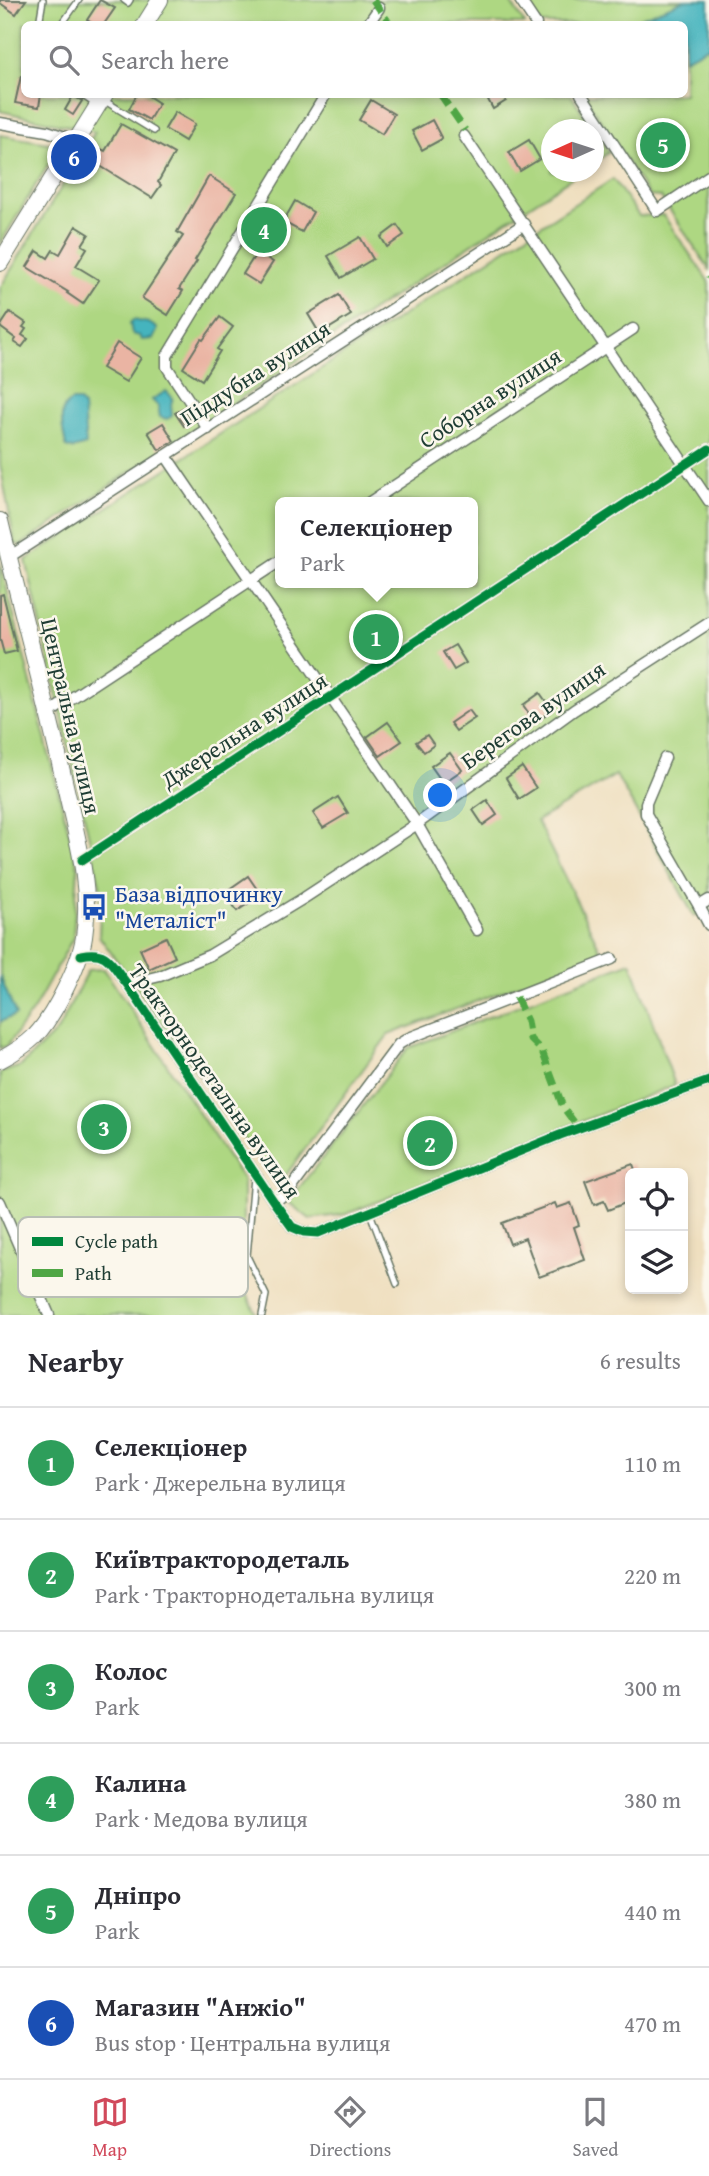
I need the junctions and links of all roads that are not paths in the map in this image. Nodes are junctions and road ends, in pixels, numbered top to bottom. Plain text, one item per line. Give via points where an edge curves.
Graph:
1 (44, 0) edge
2 (79, 0) edge
3 (124, 0) edge
4 (130, 0) edge
5 (160, 0) edge
6 (520, 0) edge
7 (379, 8) dead end
8 (40, 21) edge
9 (64, 21) edge
10 (147, 21) edge
11 (370, 21) edge
12 (534, 21) edge
13 (324, 98) edge
14 (584, 98) edge
15 (102, 100) edge
16 (0, 122) edge
17 (154, 131) dead end
18 (464, 136) dead end
19 (77, 141) junction
20 (709, 176) edge
21 (524, 224) junction
22 (0, 263) edge
23 (633, 329) dead end
24 (606, 347) junction
25 (208, 429) junction
26 (709, 449) edge
27 (166, 456) junction
28 (684, 465) junction
29 (378, 497) edge
30 (709, 500) edge
31 (0, 521) edge
32 (9, 557) junction
33 (275, 564) edge
34 (251, 580) junction
35 (709, 623) edge
36 (330, 697) junction
37 (49, 713) junction
38 (666, 758) dead end
39 (417, 824) junction
40 (82, 860) junction
41 (704, 903) edge
42 (709, 925) edge
43 (477, 930) dead end
44 (81, 955) junction
45 (612, 959) dead end
46 (127, 985) junction
47 (0, 1060) edge
48 (709, 1081) edge
49 (254, 1174) junction
50 (0, 1202) edge
51 (274, 1202) junction
52 (370, 1213) junction
53 (18, 1244) edge
54 (248, 1244) edge
55 (248, 1258) edge
56 (397, 1284) dead end
57 (41, 1297) edge
58 (49, 1315) edge
59 (262, 1315) edge

1 - 8 lane
2 - 9 lane
3 - 4 lane
5 - 10 street
6 - 12 street
7 - 11 street
13 - 25 street via 167,356 167,366
14 - 20 street via 657,211
15 - 17 lane
15 - 19 street
16 - 19 street
18 - 21 street
19 - 22 street
21 - 24 street
21 - 25 street, Піддубна вулиця
23 - 24 street, Соборна вулиця
24 - 28 street
24 - 29 street, Соборна вулиця
25 - 27 street, Піддубна вулиця
26 - 28 street, Джерельна вулиця
27 - 32 street, Піддубна вулиця
27 - 34 street
28 - 30 street
28 - 36 street, Джерельна вулиця
31 - 32 street, Центральна вулиця
32 - 37 street, Центральна вулиця
33 - 34 street
34 - 36 street
34 - 37 street
35 - 39 street, Берегова вулиця via 574,710
36 - 39 street
36 - 40 street, Джерельна вулиця
37 - 40 street, Центральна вулиця
38 - 41 street via 646,803 646,814
39 - 43 street
39 - 46 street, Берегова вулиця via 210,955
40 - 44 street, Центральна вулиця via 86,917
41 - 42 street
44 - 46 street, Тракторнодетальна вулиця via 96,952 104,956
44 - 47 street, Центральна вулиця via 35,1035
45 - 51 street via 399,1044 290,1190
46 - 49 street, Тракторнодетальна вулиця
48 - 52 street, Тракторнодетальна вулиця via 560,1135
49 - 51 street, Тракторнодетальна вулиця
49 - 54 lane
50 - 53 street
51 - 52 street, Тракторнодетальна вулиця via 292,1227 304,1232 318,1233
52 - 56 lane
55 - 59 lane via 266,1295
57 - 58 street

